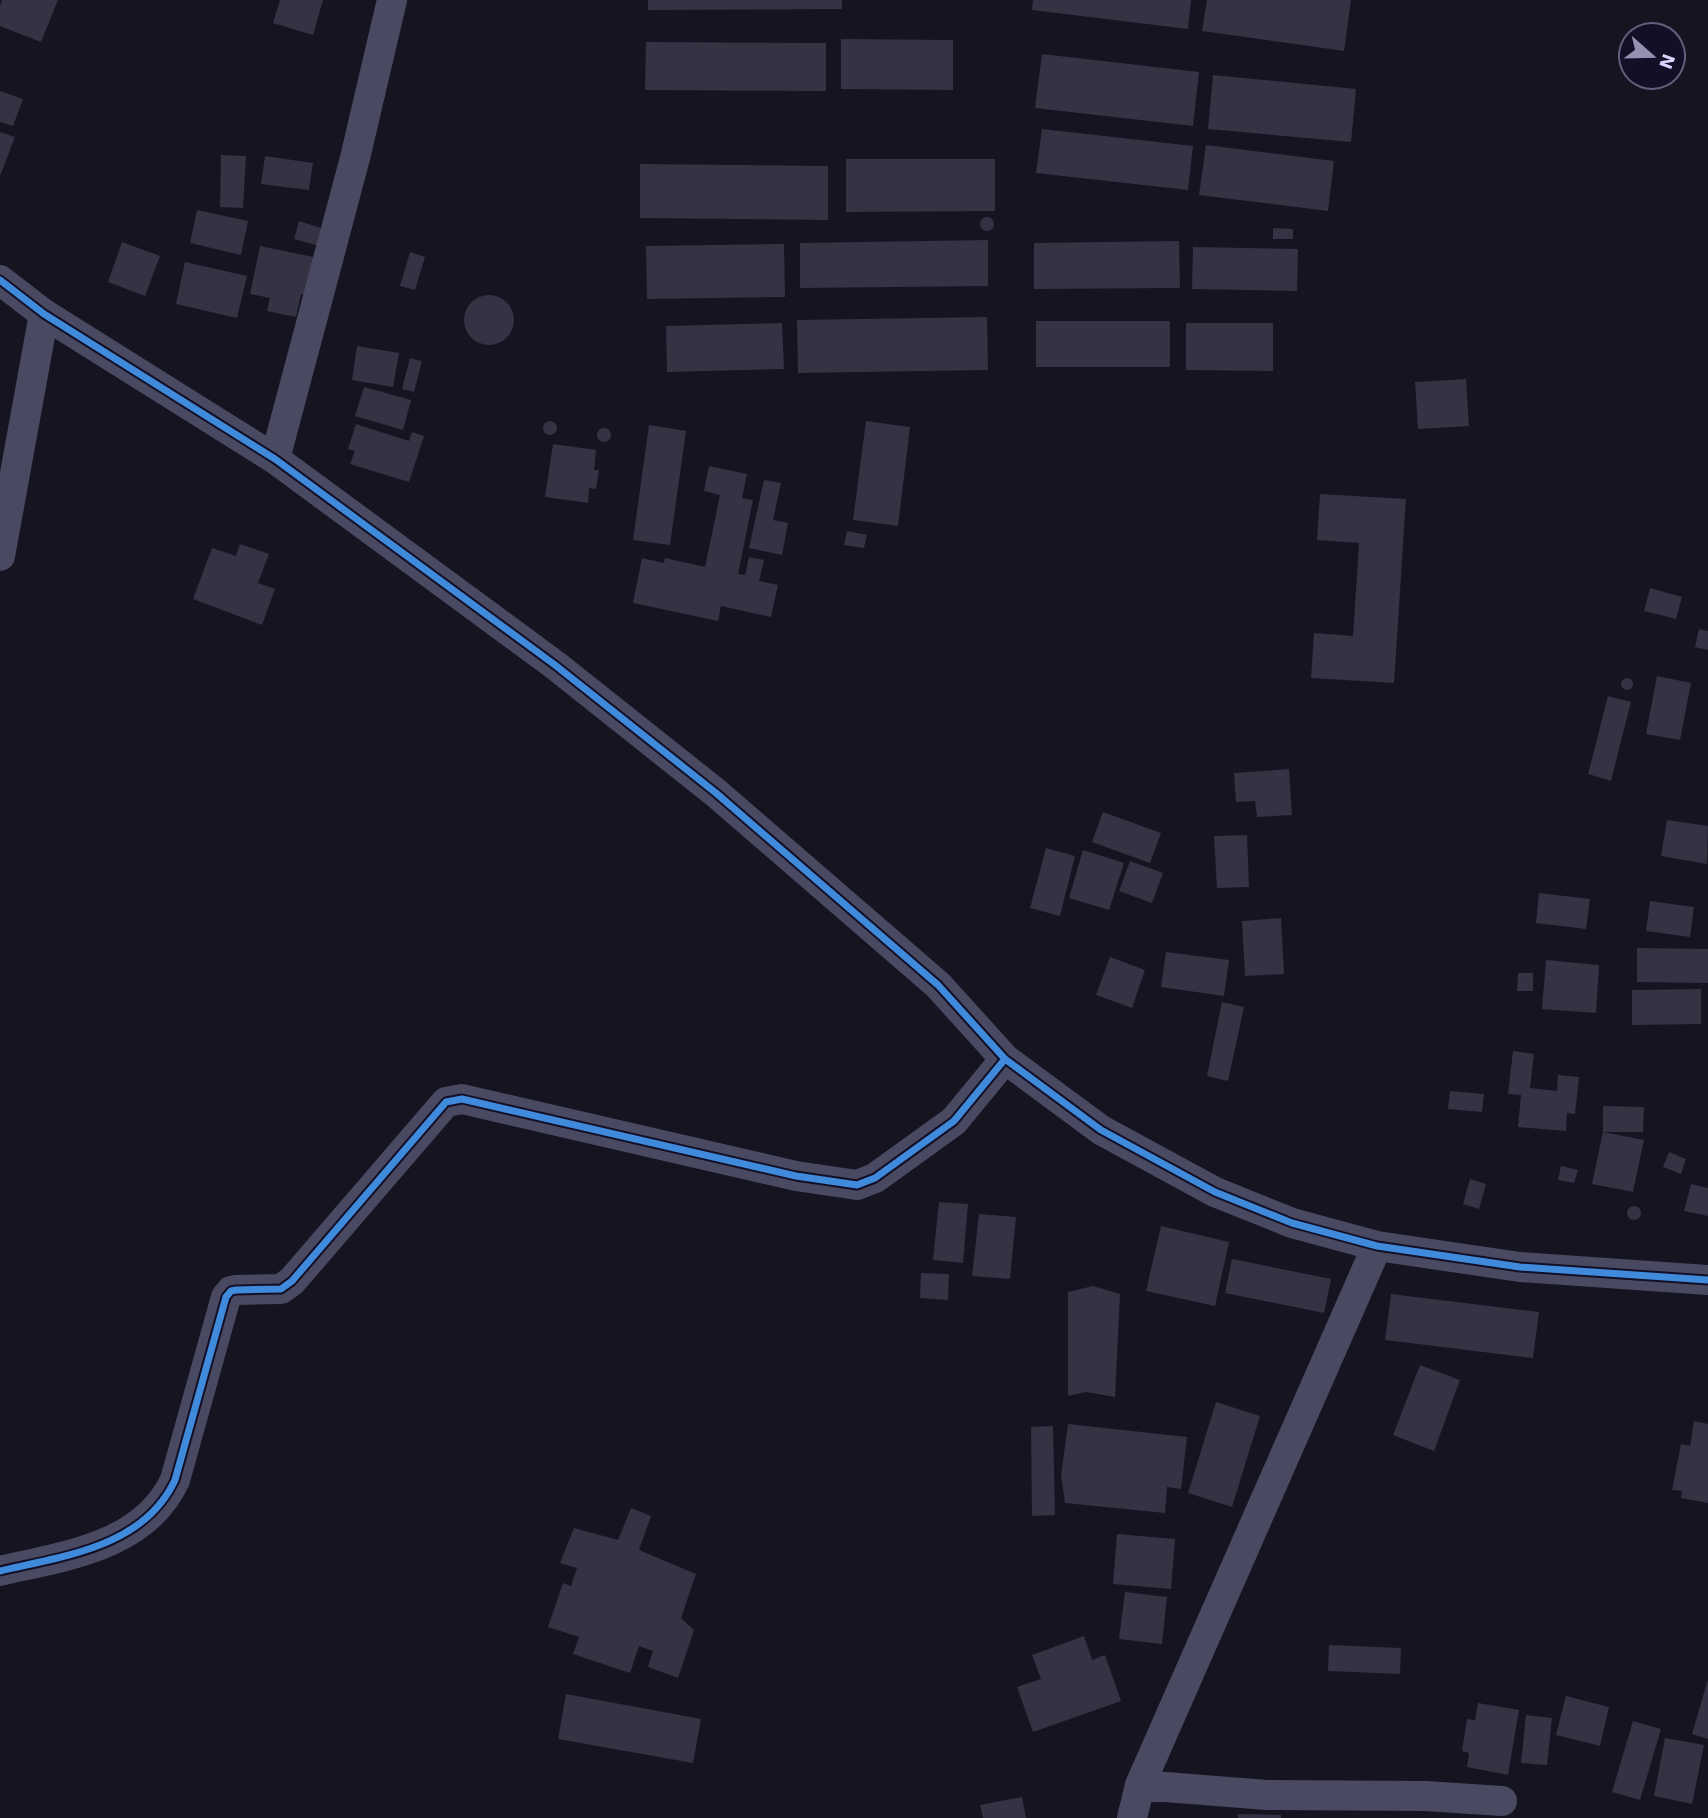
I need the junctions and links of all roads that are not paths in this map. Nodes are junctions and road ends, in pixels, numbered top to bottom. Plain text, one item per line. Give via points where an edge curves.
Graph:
1 (392, 0) edge
2 (0, 280) edge
3 (44, 314) junction
4 (275, 459) junction
5 (0, 556) edge
6 (1005, 1059) junction
7 (1377, 1246) junction
8 (1708, 1280) edge
9 (0, 1571) edge
10 (1140, 1785) junction
11 (1502, 1801) dead end
12 (1132, 1818) edge

1 - 4 street
2 - 3 street
3 - 4 street
3 - 5 street
4 - 6 street via 555,665 716,793 938,985
6 - 7 street via 1101,1130 1214,1192 1292,1223
6 - 9 street via 954,1121 875,1178 857,1185 796,1176 462,1099 446,1102 292,1282 281,1289 231,1291 226,1297 175,1480 159,1506 139,1525 87,1551
7 - 8 street via 1520,1267
7 - 10 street
10 - 11 street via 1266,1795
10 - 12 street

